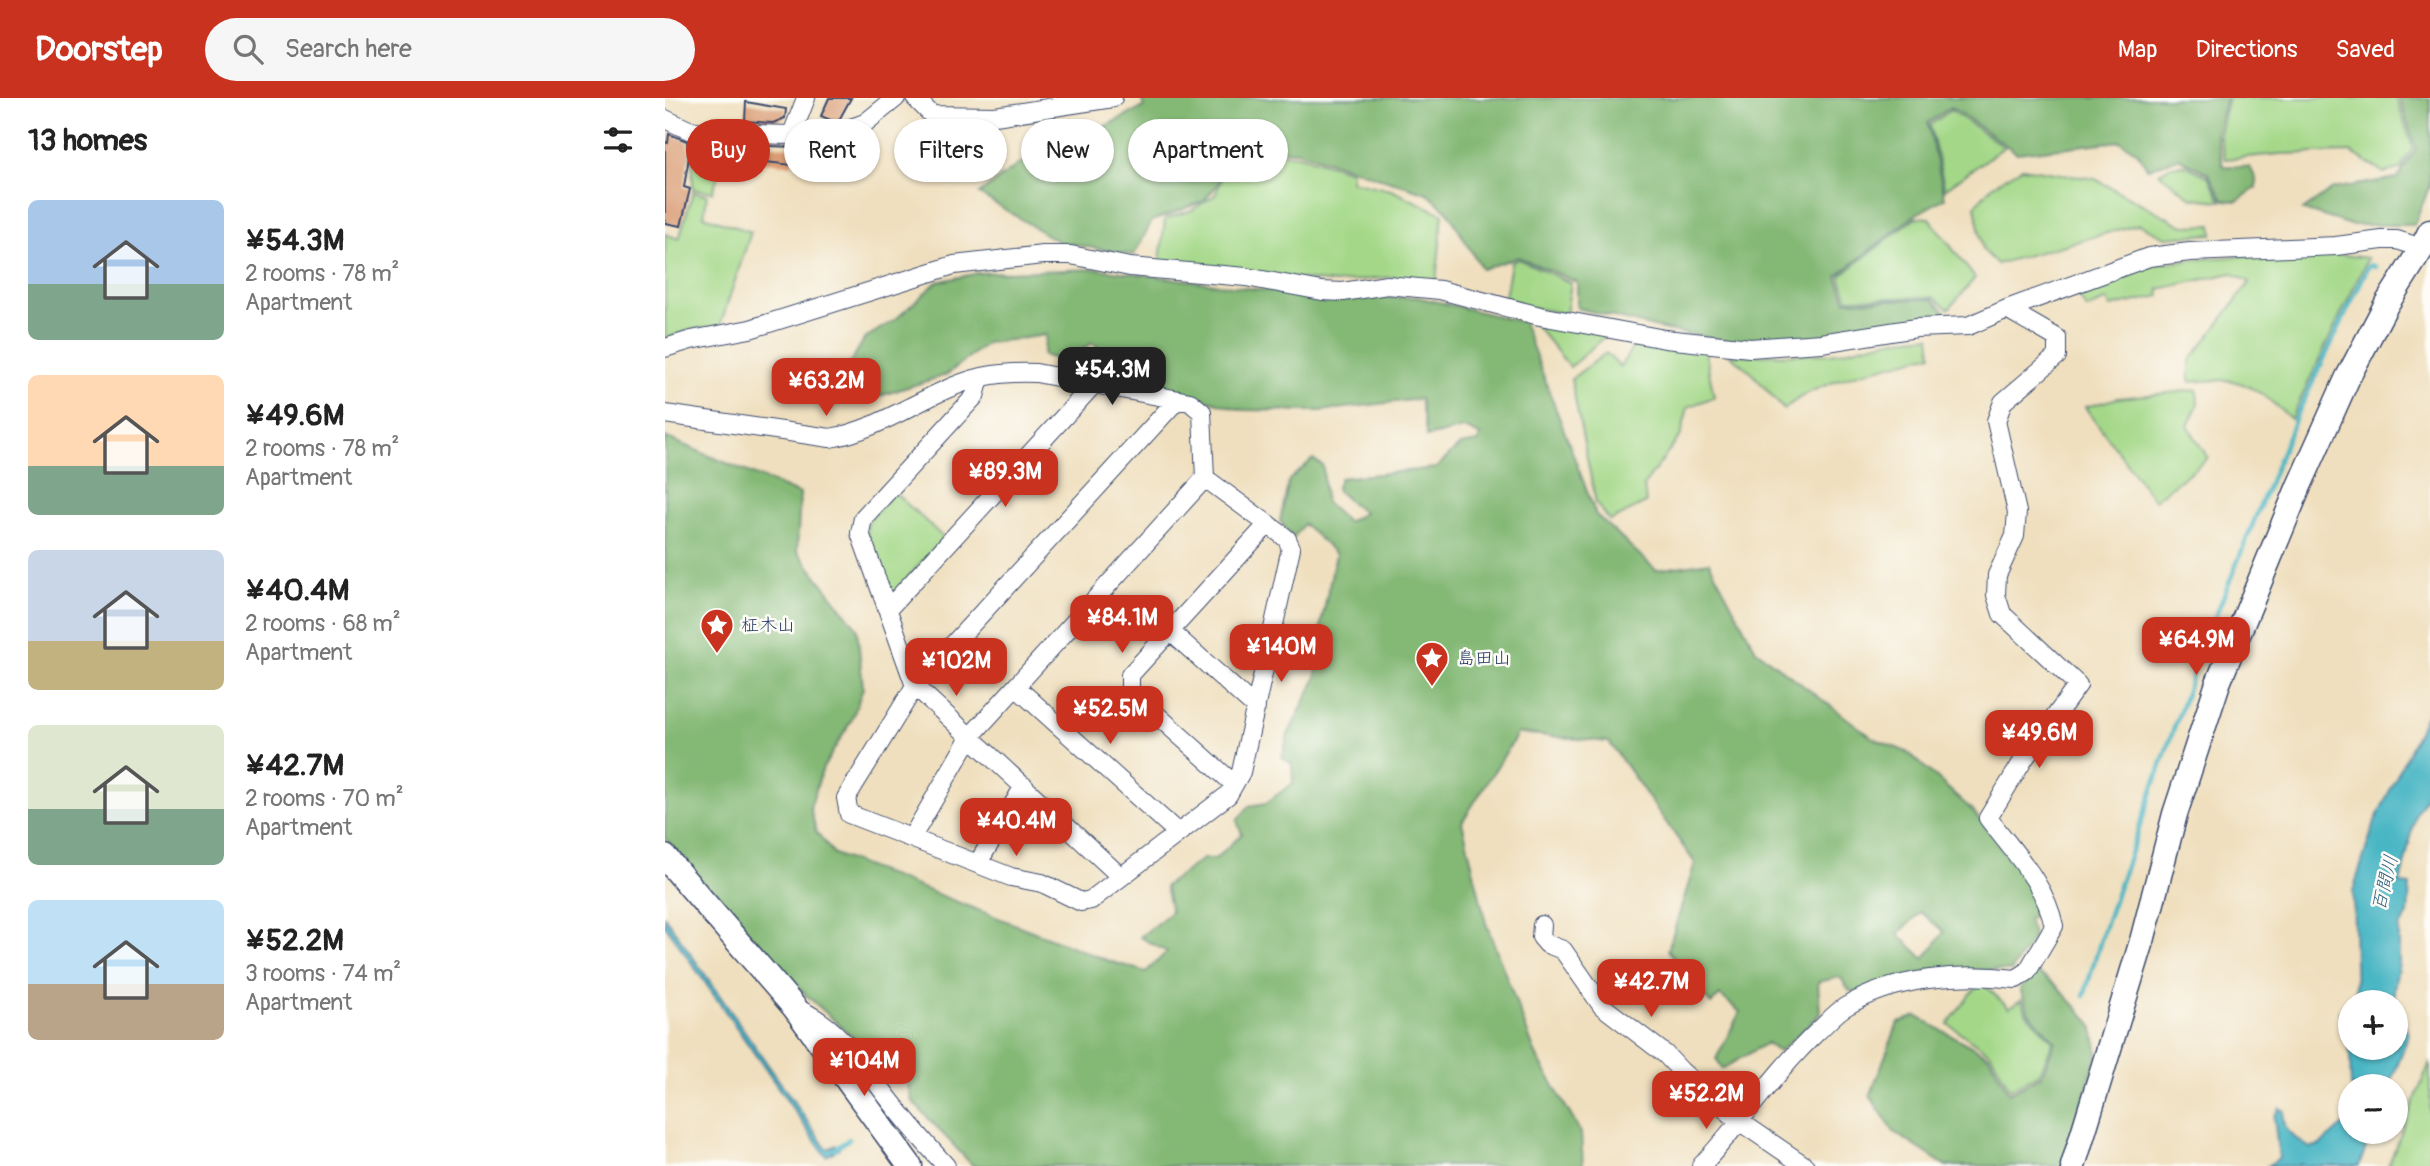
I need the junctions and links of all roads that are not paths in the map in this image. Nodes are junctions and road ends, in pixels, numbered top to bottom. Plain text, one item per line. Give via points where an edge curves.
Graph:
1 (806, 98) edge
2 (896, 98) edge
3 (915, 98) edge
4 (1113, 98) edge
5 (665, 119) edge
6 (798, 119) edge
7 (870, 119) edge
8 (784, 134) edge
9 (2426, 240) edge
10 (2007, 309) junction
11 (665, 348) edge
12 (980, 378) junction
13 (1094, 384) junction
14 (1177, 400) junction
15 (665, 414) edge
16 (1205, 478) junction
17 (1268, 524) junction
18 (888, 608) junction
19 (1170, 631) junction
20 (915, 686) junction
21 (1016, 687) junction
22 (1256, 708) junction
23 (970, 737) junction
24 (1234, 784) junction
25 (1024, 786) junction
26 (1178, 833) junction
27 (912, 837) junction
28 (665, 858) edge
29 (978, 863) junction
30 (1121, 877) junction
31 (1542, 925) dead end
32 (795, 1008) junction
33 (1739, 1121) junction
34 (910, 1166) edge
35 (946, 1166) edge
36 (1701, 1166) edge
37 (1805, 1166) edge
38 (2073, 1166) edge

1 - 6 street
2 - 7 street
3 - 4 street via 932,115 995,116
5 - 8 street via 689,130
9 - 10 street via 2149,257
9 - 38 street via 2348,377 2218,683 2175,814 2142,942
10 - 11 street via 1968,326 1740,348 1665,340 1440,290 1387,285 1322,291 1246,277 1043,255 954,265 750,329
10 - 33 street via 2057,338 2057,356 2003,402 1996,421 2017,512 2015,536 1997,575 1996,595 2002,614 2078,685 1988,818 2040,888 2054,926 2027,972 2016,979 1937,978 1888,988 1844,1007 1804,1045
12 - 13 street via 1036,373
12 - 15 street via 871,428 830,438
12 - 18 street via 975,396 863,517 860,533
13 - 14 street
13 - 18 street
14 - 16 street via 1190,402 1202,412
14 - 20 street
16 - 17 street
16 - 21 street
17 - 19 street
17 - 22 street via 1291,548
18 - 20 street
19 - 22 street
19 - 24 street via 1130,675 1131,691
20 - 23 street
20 - 27 street via 846,798 849,814
21 - 23 street
21 - 26 street
22 - 24 street
23 - 25 street
23 - 27 street
24 - 26 street via 1228,795
25 - 29 street
25 - 30 street
26 - 30 street
27 - 29 street
28 - 32 street
29 - 30 street via 1011,877 1042,883 1081,902 1091,901
31 - 33 street via 1541,937 1563,950 1602,1006 1665,1054
32 - 34 street
32 - 35 street via 815,1016 846,1045
33 - 36 street
33 - 37 street

